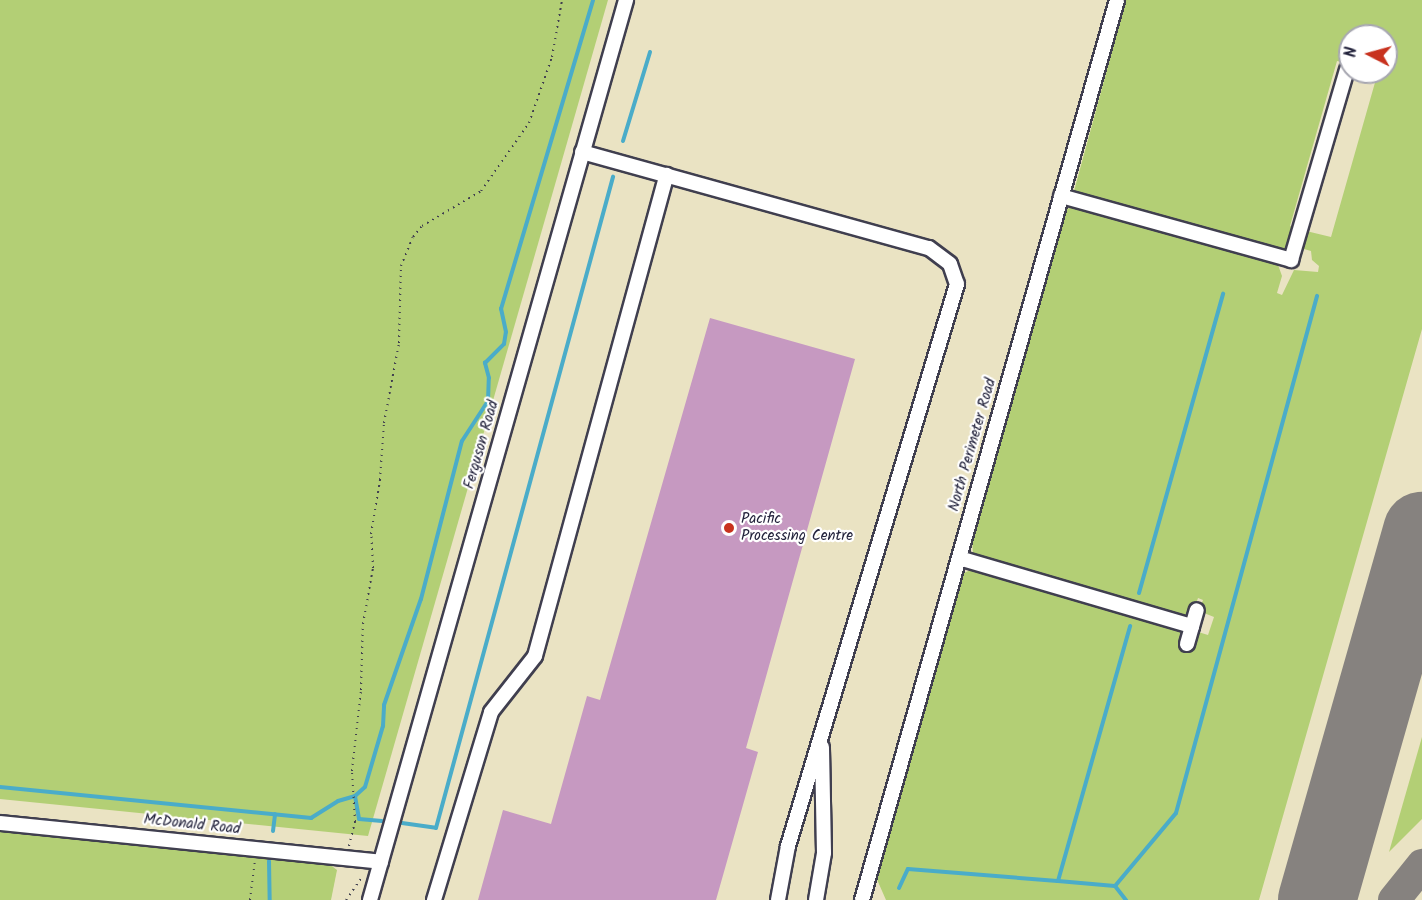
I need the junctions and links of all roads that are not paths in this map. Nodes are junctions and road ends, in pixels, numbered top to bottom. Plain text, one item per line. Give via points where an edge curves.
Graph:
1 (626, 0) edge
2 (1117, 0) edge
3 (1343, 84) edge
4 (582, 152) junction
5 (667, 175) junction
6 (1061, 196) junction
7 (959, 558) junction
8 (1197, 610) dead end
9 (1192, 626) junction
10 (1186, 644) dead end
11 (822, 733) junction
12 (0, 823) edge
13 (381, 862) junction
14 (370, 900) edge
15 (434, 900) edge
16 (778, 900) edge
17 (816, 900) edge
18 (862, 900) edge

1 - 4 street, Ferguson Road
2 - 6 street, North Perimeter Road
3 - 6 street via 1290,260
4 - 5 street
4 - 13 street, Ferguson Road
5 - 11 street via 929,248 950,264 957,284
5 - 15 street via 535,656 491,712
6 - 7 street, North Perimeter Road
7 - 9 street
7 - 18 street, North Perimeter Road
8 - 9 street
9 - 10 street
11 - 16 street via 788,846
11 - 17 street via 824,853
12 - 13 street, McDonald Road
13 - 14 street, Ferguson Road

